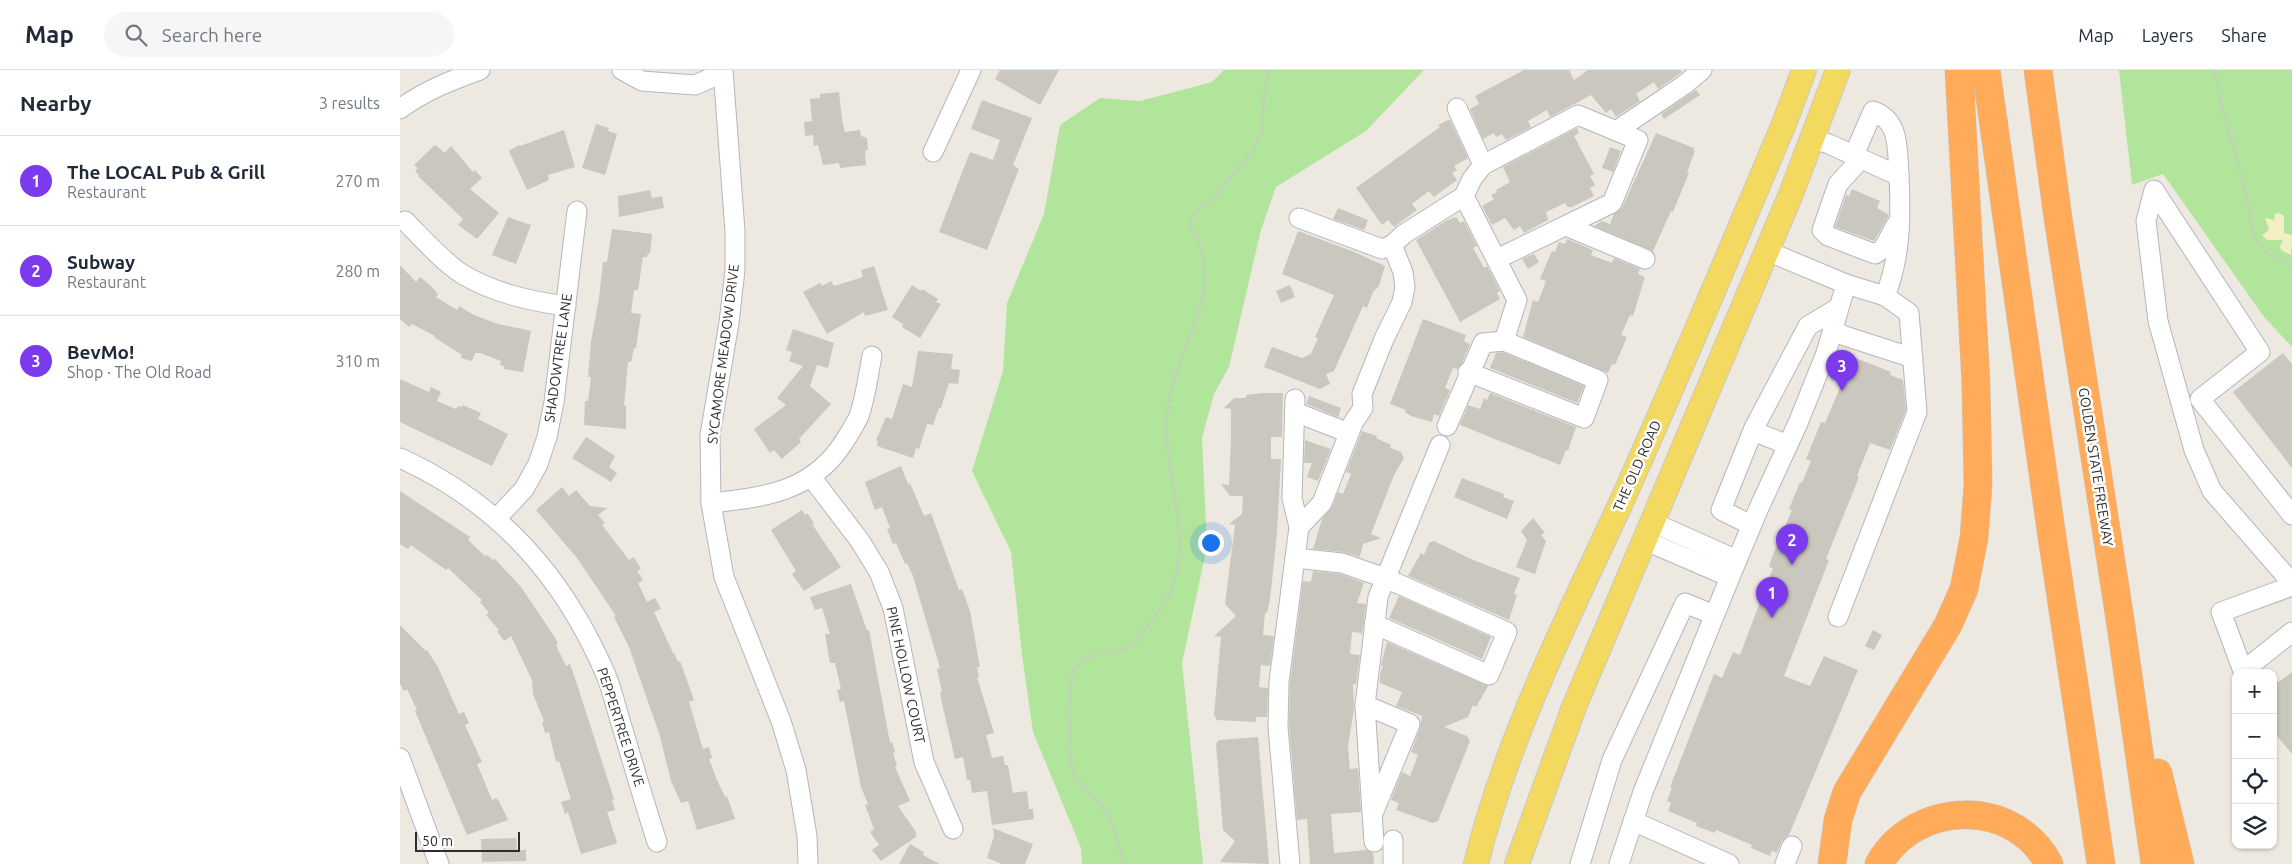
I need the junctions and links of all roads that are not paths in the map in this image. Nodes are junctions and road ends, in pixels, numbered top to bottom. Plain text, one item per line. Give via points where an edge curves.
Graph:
1 (480, 70) edge
2 (622, 70) edge
3 (971, 70) edge
4 (1702, 70) edge
5 (1804, 70) edge
6 (1838, 70) edge
7 (1959, 70) edge
8 (1986, 70) edge
9 (2038, 70) edge
10 (721, 71) edge
11 (1457, 108) dead end
12 (400, 109) edge
13 (1616, 131) junction
14 (1813, 139) junction
15 (933, 152) dead end
16 (1858, 157) junction
17 (1483, 165) junction
18 (1898, 176) junction
19 (1464, 196) junction
20 (577, 211) dead end
21 (1299, 218) dead end
22 (1901, 218) junction
23 (405, 221) dead end
24 (1566, 226) junction
25 (1392, 245) junction
26 (1767, 251) junction
27 (1497, 259) junction
28 (1645, 259) dead end
29 (1846, 284) junction
30 (1886, 296) junction
31 (566, 306) junction
32 (1838, 308) junction
33 (1832, 328) junction
34 (1504, 341) junction
35 (872, 356) dead end
36 (1914, 358) junction
37 (1468, 372) junction
38 (1446, 426) dead end
39 (1753, 431) junction
40 (1349, 433) junction
41 (1440, 445) dead end
42 (1788, 445) junction
43 (400, 458) edge
44 (812, 478) junction
45 (711, 503) junction
46 (2292, 515) edge
47 (496, 519) junction
48 (1752, 525) junction
49 (1298, 527) junction
50 (1648, 531) junction
51 (1295, 558) junction
52 (1733, 568) junction
53 (1385, 578) junction
54 (2292, 585) edge
55 (1714, 615) junction
56 (1838, 617) dead end
57 (1374, 624) junction
58 (2121, 626) junction
59 (2292, 632) edge
60 (1365, 705) junction
61 (400, 758) edge
62 (1372, 815) junction
63 (1536, 815) junction
64 (1633, 821) junction
65 (953, 829) dead end
66 (1393, 840) dead end
67 (657, 842) dead end
68 (1374, 842) dead end
69 (1792, 846) dead end
70 (439, 864) edge
71 (808, 864) edge
72 (1290, 864) edge
73 (1393, 864) edge
74 (1476, 864) edge
75 (1517, 864) edge
76 (1532, 864) edge
77 (1580, 864) edge
78 (1619, 864) edge
79 (1729, 864) edge
80 (1785, 864) edge
81 (1832, 864) edge
82 (1879, 864) edge
83 (2049, 864) edge
84 (2100, 864) edge
85 (2155, 864) edge
86 (2180, 864) edge

1 - 12 street via 446,82
2 - 10 street via 642,81 695,85
3 - 15 street
4 - 13 street
5 - 74 main road, THE OLD ROAD via 1784,124 1630,482 1527,710 1494,797
6 - 14 main road
7 - 81 highway via 1976,384 1978,485 1974,538 1964,589 1948,625 1847,792 1838,820
8 - 84 highway
9 - 58 highway, GOLDEN STATE FREEWAY
10 - 45 street, SYCAMORE MEADOW DRIVE via 735,231 735,270 710,436
11 - 17 street
13 - 17 street via 1578,115
13 - 24 street via 1638,140 1612,203
14 - 16 street
14 - 26 main road
16 - 18 street
16 - 18 street via 1873,112 1884,115 1895,130
16 - 22 street via 1838,184 1822,230 1828,236 1875,254 1883,249
17 - 19 street
18 - 22 street
19 - 25 street
19 - 27 street
20 - 31 street, SHADOWTREE LANE
21 - 25 street via 1382,249
22 - 30 street via 1893,276
23 - 31 street via 461,273 515,297
24 - 27 street
24 - 28 street
25 - 40 street via 1403,272 1402,302 1362,394 1363,408
26 - 29 street
26 - 50 main road
27 - 34 street via 1517,300
29 - 30 street
29 - 32 street
30 - 36 street via 1909,313
31 - 47 street, SHADOWTREE LANE via 547,437 538,464 524,489
32 - 33 street
32 - 39 street via 1808,326
33 - 36 street via 1842,335
33 - 42 street via 1826,352
34 - 37 street via 1482,342
34 - 37 street via 1598,380 1584,418
35 - 44 street via 858,417 834,458
36 - 56 street via 1917,412
37 - 38 street
39 - 42 street
39 - 48 street via 1721,510
40 - 49 street via 1322,503
40 - 49 street via 1295,406 1292,498
41 - 53 street
42 - 48 street
43 - 47 street, PEPPERTREE DRIVE via 467,496
44 - 45 street via 755,498
44 - 65 street, PINE HOLLOW COURT via 860,541 883,581 893,608 924,762
45 - 71 street, SYCAMORE MEADOW DRIVE via 724,577 781,721 796,770 807,836
46 - 54 street via 2200,399 2260,352 2154,190 2146,221 2158,321 2194,450 2212,491
47 - 67 street, PEPPERTREE DRIVE via 524,544 585,630 607,677
48 - 52 street
49 - 51 street
50 - 52 street
50 - 63 main road via 1574,707
51 - 53 street via 1342,562
51 - 72 street via 1279,682 1278,727
52 - 55 street
53 - 57 street
53 - 57 street via 1507,632 1489,675
54 - 59 street via 2221,612 2243,671
55 - 64 street
55 - 77 street via 1685,603 1612,760
57 - 60 street
58 - 85 highway, GOLDEN STATE FREEWAY
58 - 86 highway
60 - 62 street
60 - 62 street via 1410,724
61 - 70 street
62 - 68 street
63 - 75 main road
63 - 76 main road
64 - 78 street
64 - 79 street
66 - 73 street
69 - 80 street
82 - 83 highway via 1897,840 1915,827 1936,818 1972,813 2009,825 2029,839

